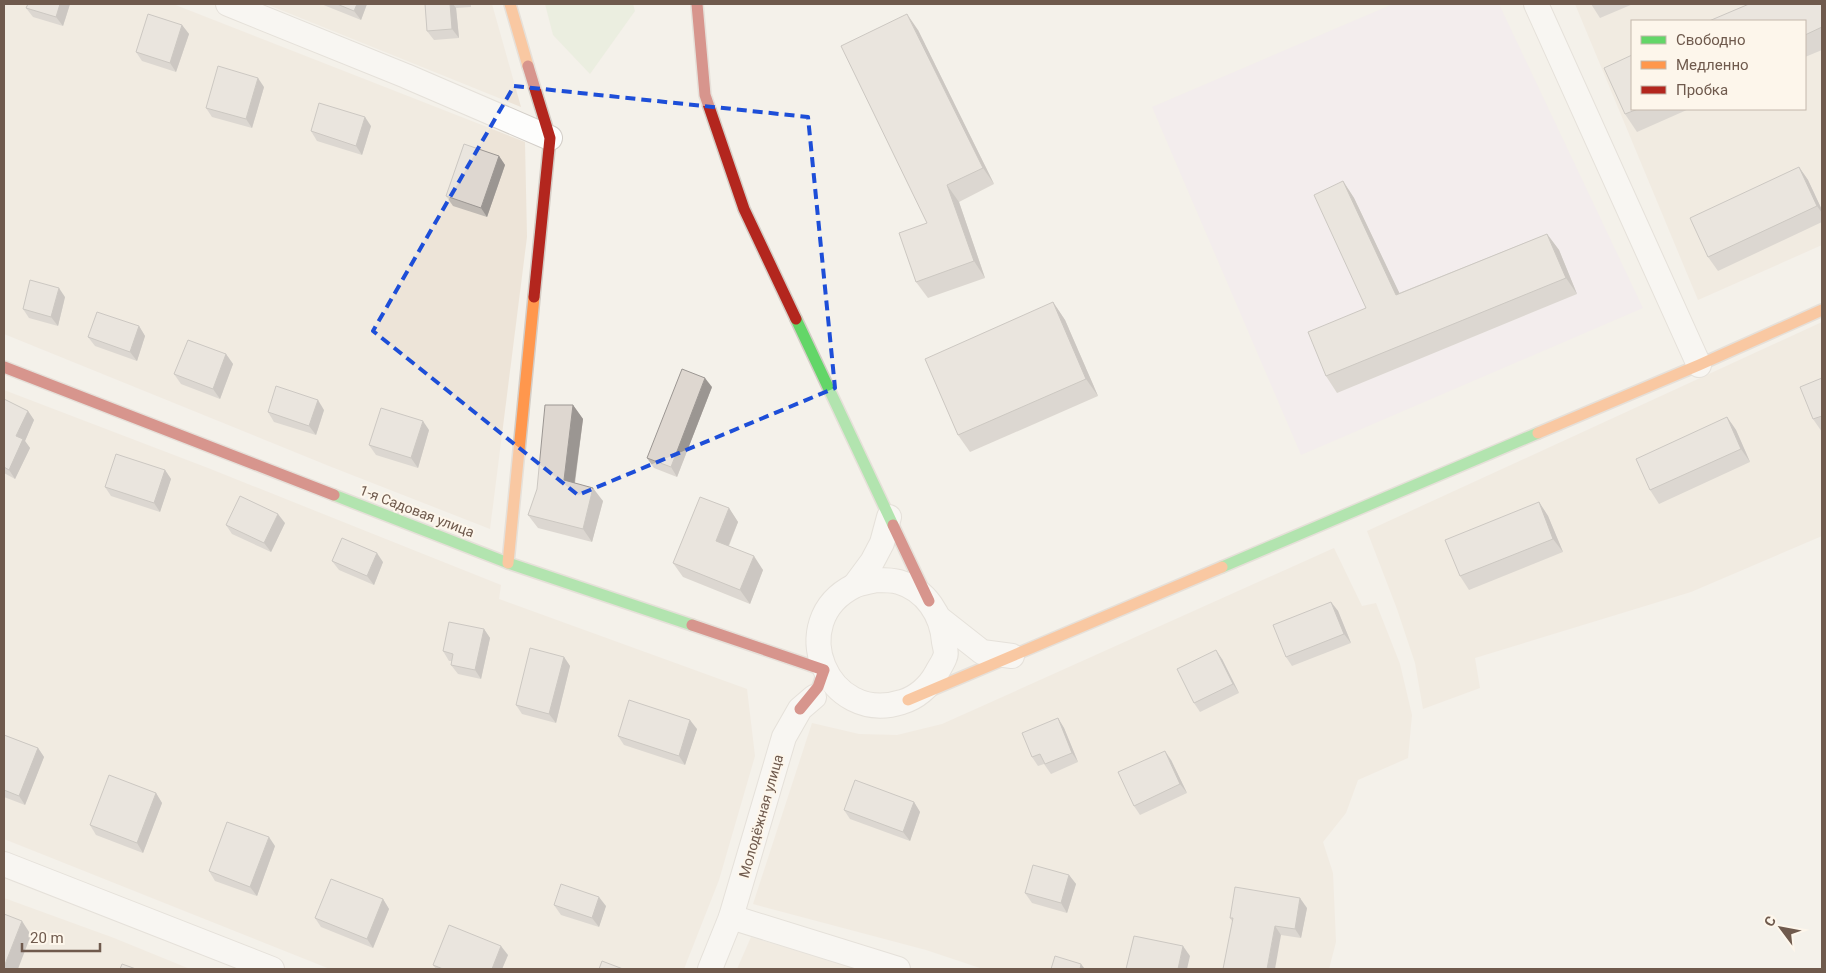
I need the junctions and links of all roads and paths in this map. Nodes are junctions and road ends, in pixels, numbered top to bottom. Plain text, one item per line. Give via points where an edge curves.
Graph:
1 (228, 4) edge
2 (510, 4) edge
3 (697, 4) edge
4 (1536, 4) edge
5 (550, 138) junction
6 (1822, 310) edge
7 (1699, 365) junction
8 (4, 367) edge
9 (889, 517) junction
10 (508, 562) junction
11 (855, 585) junction
12 (934, 610) junction
13 (1012, 656) junction
14 (824, 670) junction
15 (842, 692) junction
16 (908, 700) junction
17 (800, 709) junction
18 (4, 864) edge
19 (731, 917) junction
20 (272, 969) edge
21 (710, 969) edge
22 (898, 969) edge

1 - 5 street
2 - 5 street
3 - 9 street via 705,95 744,209
4 - 7 street
5 - 10 street
6 - 7 street
7 - 13 street
8 - 10 street, 1-я Садовая улица
9 - 11 street via 882,543
9 - 12 street
10 - 14 street, 1-я Садовая улица
11 - 12 street via 876,580 899,582 919,592
11 - 14 street via 837,598 827,611 819,632 818,645
12 - 13 street via 982,652
12 - 16 street via 943,630 946,656 926,688
13 - 16 street
14 - 15 street
14 - 17 street via 818,687
15 - 16 street via 872,705 894,705
15 - 17 street, Молодёжная улица via 816,696
17 - 19 street, Молодёжная улица via 784,737
18 - 20 street
19 - 21 street, Молодёжная улица
19 - 22 street

